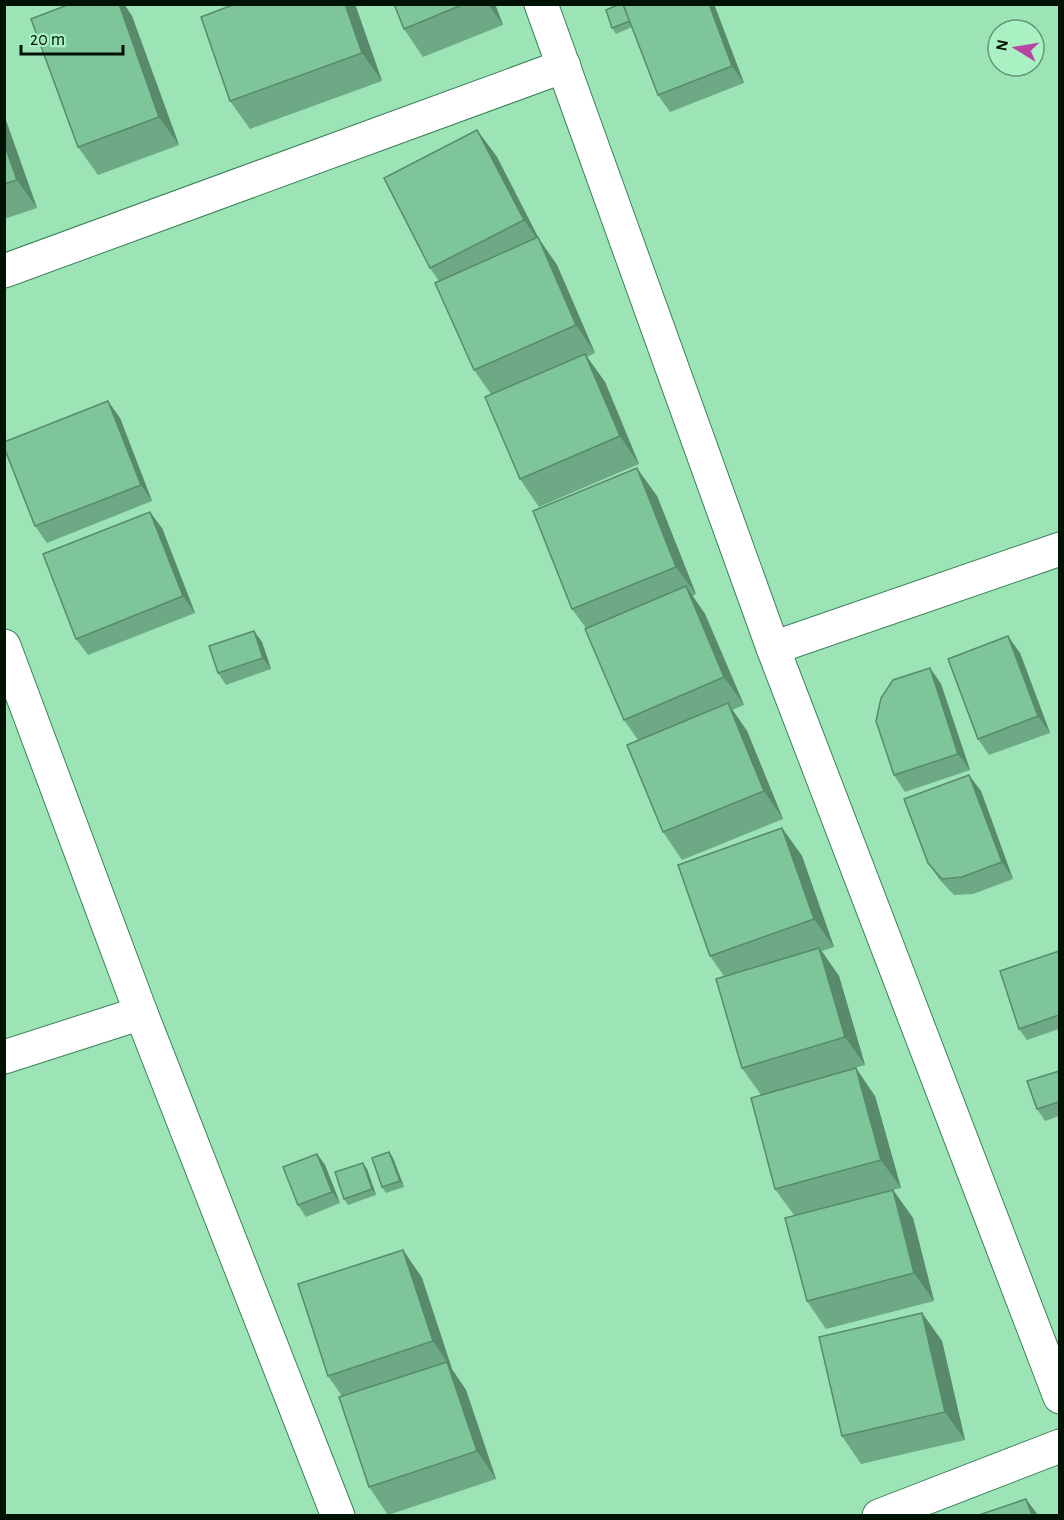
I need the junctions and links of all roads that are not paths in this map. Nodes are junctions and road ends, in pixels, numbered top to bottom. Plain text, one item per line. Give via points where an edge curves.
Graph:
1 (541, 4) edge
2 (564, 66) junction
3 (4, 271) edge
4 (1059, 549) edge
5 (4, 646) edge
6 (773, 648) junction
7 (141, 1013) junction
8 (4, 1057) edge
9 (1059, 1396) edge
10 (1059, 1446) edge
11 (338, 1515) edge
12 (879, 1515) edge

1 - 2 street
2 - 3 street
2 - 6 street
4 - 6 street
5 - 7 street
6 - 9 street
7 - 8 street
7 - 11 street
10 - 12 street

